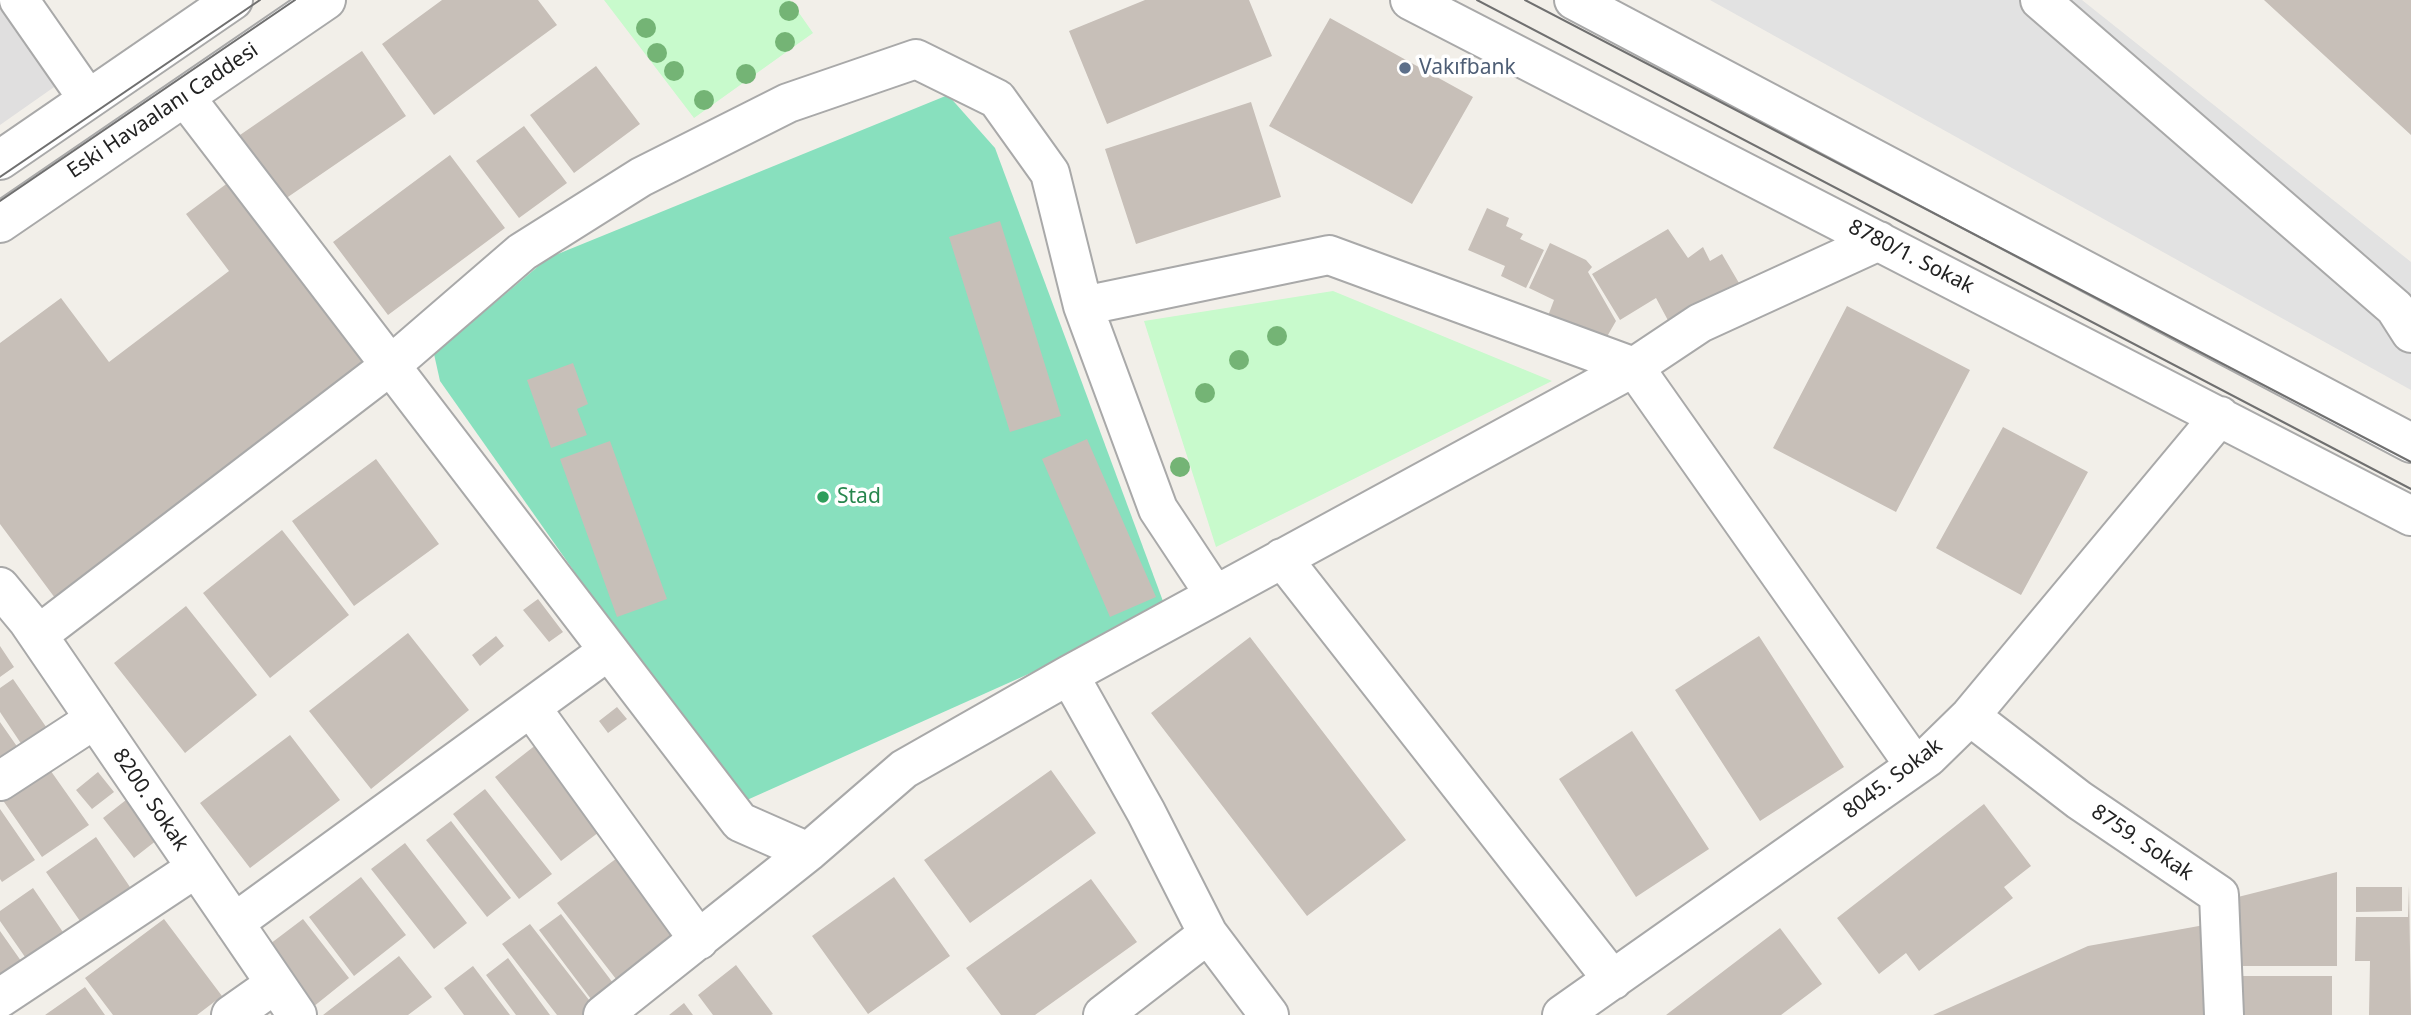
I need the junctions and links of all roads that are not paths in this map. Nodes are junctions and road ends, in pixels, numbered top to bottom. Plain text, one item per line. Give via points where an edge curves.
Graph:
1 (19, 0) edge
2 (326, 0) edge
3 (1410, 0) edge
4 (1574, 0) edge
5 (2040, 0) edge
6 (225, 3) edge
7 (185, 97) junction
8 (88, 99) junction
9 (0, 160) edge
10 (0, 223) edge
11 (1879, 241) junction
12 (1083, 306) junction
13 (2411, 333) edge
14 (391, 365) junction
15 (1634, 368) junction
16 (2220, 416) junction
17 (2411, 443) edge
18 (2411, 516) edge
19 (1282, 558) junction
20 (0, 587) edge
21 (1215, 595) junction
22 (38, 635) junction
23 (608, 651) junction
24 (1069, 674) junction
25 (532, 709) junction
26 (1970, 716) junction
27 (95, 719) junction
28 (1915, 766) junction
29 (0, 781) edge
30 (808, 852) junction
31 (196, 868) junction
32 (234, 923) junction
33 (1208, 934) junction
34 (699, 940) junction
35 (275, 984) junction
36 (1605, 996) edge
37 (0, 998) edge
38 (231, 1015) edge
39 (296, 1015) edge
40 (603, 1015) edge
41 (1103, 1015) edge
42 (1269, 1015) edge
43 (1562, 1015) edge
44 (2224, 1015) edge

1 - 8 street
2 - 7 street, Eski Havaalanı Caddesi
3 - 11 street, 8780/1. Sokak
4 - 17 street
5 - 13 street via 2395,308
6 - 8 street
7 - 10 street, Eski Havaalanı Caddesi
7 - 14 street
8 - 9 street
11 - 15 street via 1700,323
11 - 16 street, 8780/1. Sokak
12 - 14 street via 1050,173 997,99 916,59 788,103 641,177 523,252
12 - 15 street via 1329,255
12 - 21 street via 1158,509
14 - 22 street
14 - 23 street
15 - 19 street
15 - 28 street
16 - 18 street, 8780/1. Sokak
16 - 26 street, 8045. Sokak
19 - 21 street
19 - 36 street
20 - 22 street, 8200. Sokak
21 - 24 street
22 - 27 street, 8200. Sokak
23 - 25 street
23 - 30 street via 740,822
24 - 30 street via 904,769
24 - 33 street
25 - 32 street
25 - 34 street
26 - 28 street, 8045. Sokak
26 - 44 street, 8759. Sokak via 2079,800 2219,894
27 - 29 street
27 - 31 street, 8200. Sokak
28 - 36 street, 8045. Sokak
30 - 34 street
31 - 32 street, 8200. Sokak
31 - 37 street
32 - 35 street, 8200. Sokak
33 - 41 street
33 - 42 street
34 - 40 street
35 - 38 street
35 - 39 street, 8200. Sokak
36 - 43 street, 8045. Sokak

